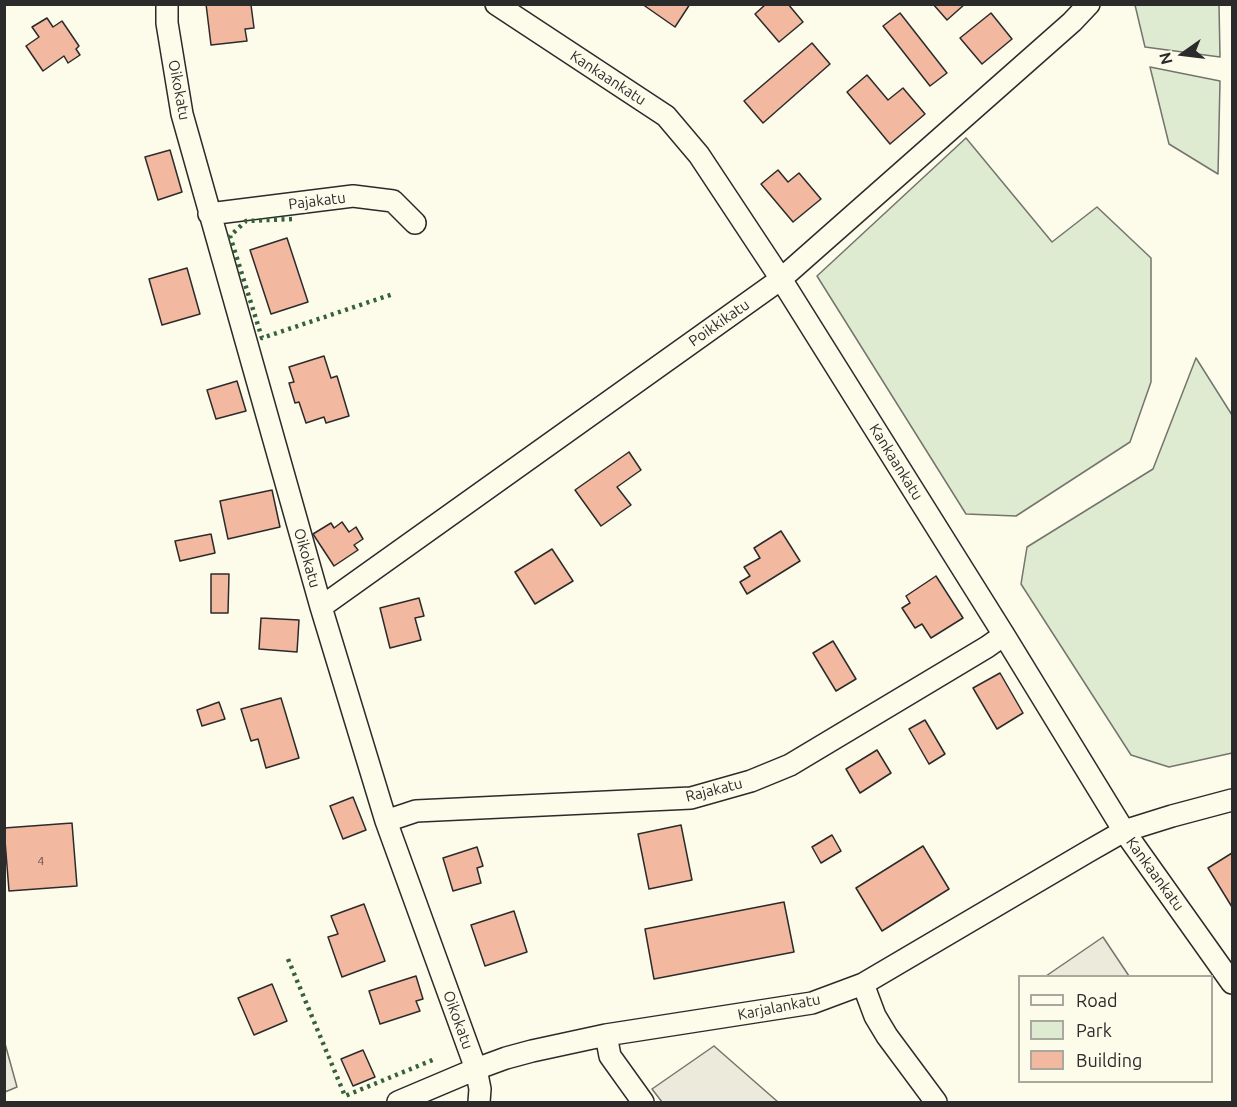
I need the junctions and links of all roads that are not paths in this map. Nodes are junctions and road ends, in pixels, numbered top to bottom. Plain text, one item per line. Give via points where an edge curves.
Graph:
1 (167, 4) edge
2 (496, 4) edge
3 (1089, 4) edge
4 (209, 213) junction
5 (415, 223) dead end
6 (781, 279) junction
7 (321, 607) junction
8 (1005, 635) junction
9 (1233, 800) edge
10 (386, 821) junction
11 (1124, 831) junction
12 (1233, 983) edge
13 (863, 984) junction
14 (606, 1035) junction
15 (476, 1069) junction
16 (398, 1102) edge
17 (479, 1102) edge
18 (643, 1102) edge
19 (936, 1102) edge

1 - 4 street, Oikokatu via 182,114
2 - 6 street, Kankaankatu via 666,116 699,155
3 - 6 street, Poikkikatu
4 - 5 street, Pajakatu via 353,196 393,201
4 - 7 street, Oikokatu
6 - 7 street, Poikkikatu
6 - 8 street, Kankaankatu
7 - 10 street, Oikokatu
8 - 10 street, Rajakatu via 790,765 751,782 691,798 416,811
8 - 11 street, Kankaankatu
9 - 11 street, Karjalankatu
10 - 15 street, Oikokatu
11 - 12 street, Kankaankatu
11 - 13 street, Karjalankatu
13 - 14 street, Karjalankatu via 812,1003
13 - 19 street via 887,1036
14 - 15 street, Karjalankatu via 532,1051
14 - 18 street via 610,1056
15 - 16 street, Karjalankatu
15 - 17 street, Oikokatu

